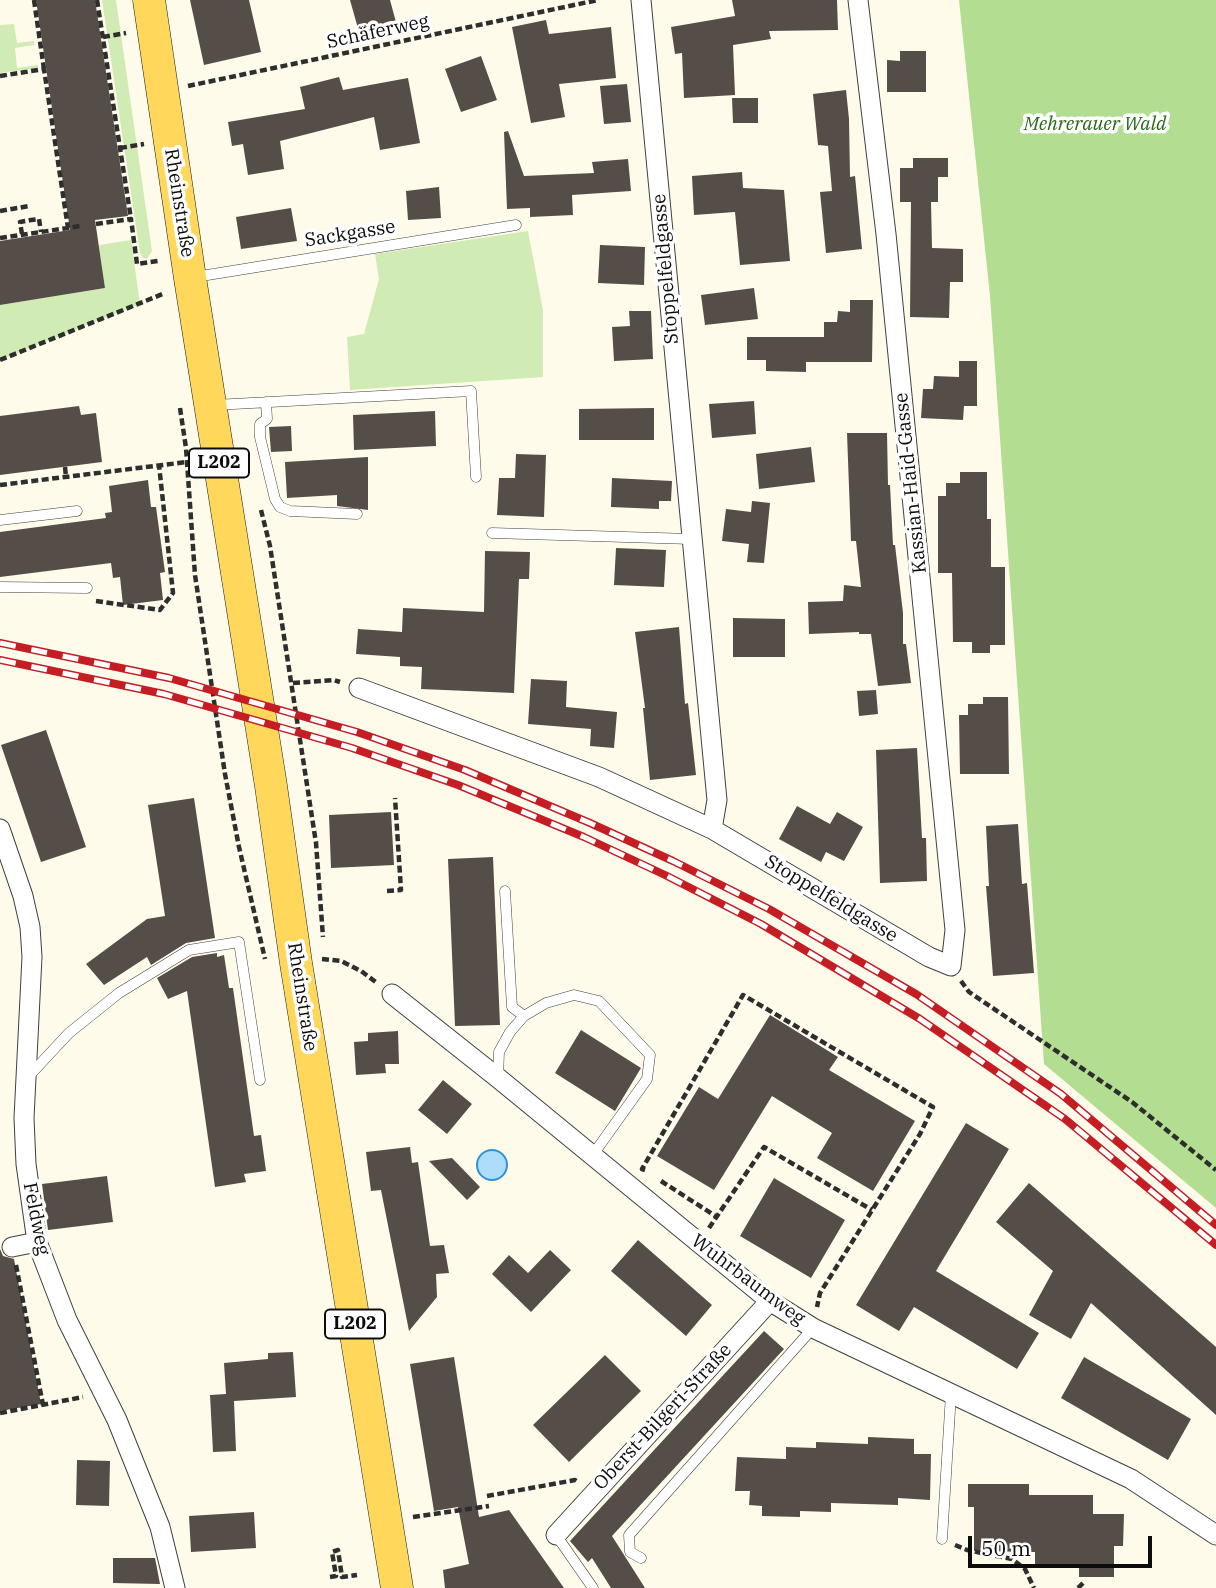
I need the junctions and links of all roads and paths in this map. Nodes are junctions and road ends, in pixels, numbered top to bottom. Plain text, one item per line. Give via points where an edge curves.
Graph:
1 (34, 0) edge
2 (97, 0) edge
3 (149, 0) edge
4 (598, 0) edge
5 (641, 0) edge
6 (859, 0) edge
7 (44, 69) junction
8 (0, 76) edge
9 (163, 92) junction
10 (29, 206) dead end
11 (0, 211) edge
12 (131, 219) junction
13 (96, 224) dead end
14 (516, 225) dead end
15 (80, 226) dead end
16 (68, 228) junction
17 (41, 232) junction
18 (22, 234) junction
19 (0, 238) edge
20 (159, 272) dead end
21 (176, 281) junction
22 (0, 360) edge
23 (178, 397) dead end
24 (267, 402) junction
25 (210, 405) junction
26 (187, 462) junction
27 (159, 465) junction
28 (65, 467) dead end
29 (66, 477) junction
30 (476, 477) dead end
31 (0, 484) edge
32 (260, 507) dead end
33 (77, 511) dead end
34 (357, 513) dead end
35 (0, 520) edge
36 (492, 533) dead end
37 (167, 535) junction
38 (160, 536) dead end
39 (692, 539) junction
40 (0, 587) edge
41 (87, 588) joint
42 (293, 683) junction
43 (359, 688) joint
44 (395, 798) dead end
45 (0, 829) edge
46 (712, 829) junction
47 (387, 891) dead end
48 (505, 891) dead end
49 (951, 966) junction
50 (268, 968) dead end
51 (392, 994) joint
52 (524, 1016) junction
53 (498, 1078) junction
54 (26, 1080) junction
55 (260, 1080) dead end
56 (592, 1156) junction
57 (1216, 1170) edge
58 (872, 1210) junction
59 (717, 1217) junction
60 (37, 1242) junction
61 (699, 1243) junction
62 (12, 1247) joint
63 (770, 1301) junction
64 (813, 1328) junction
65 (104, 1393) junction
66 (951, 1393) junction
67 (43, 1405) junction
68 (0, 1413) edge
69 (591, 1494) junction
70 (487, 1496) dead end
71 (489, 1506) dead end
72 (408, 1518) dead end
73 (556, 1535) joint
74 (1216, 1535) edge
75 (942, 1539) joint
76 (641, 1558) dead end
77 (357, 1575) dead end
78 (337, 1582) dead end
79 (1084, 1582) dead end
80 (175, 1588) edge
81 (397, 1588) edge
82 (593, 1588) edge
83 (1034, 1588) edge
84 (1079, 1588) edge

1 - 7 path
2 - 12 path
3 - 9 main road, Rheinstraße / L202
4 - 9 path, Schäferweg
5 - 39 street, Stoppelfeldgasse
6 - 49 street, Kassian-Haid-Gasse via 956,930
7 - 8 path
7 - 16 path
9 - 21 main road, Rheinstraße / L202
10 - 11 path
12 - 13 path
12 - 20 path via 137,264 158,261
14 - 21 lane, Sackgasse
15 - 16 path
16 - 17 path
17 - 18 path
17 - 18 path via 39,219 20,222
18 - 19 path
21 - 22 path via 162,295
21 - 25 main road, Rheinstraße / L202
23 - 26 path
24 - 25 lane
24 - 30 lane via 471,391
24 - 34 lane via 260,436 280,507
25 - 81 main road, Rheinstraße / L202
26 - 27 path
26 - 50 path via 195,575 223,761
27 - 29 path
27 - 37 path
28 - 29 path
29 - 31 path
32 - 42 path via 271,546
33 - 35 lane
36 - 39 lane
37 - 38 path
37 - 41 path via 173,593 160,610 97,603
39 - 46 street, Stoppelfeldgasse via 717,800
40 - 41 lane
42 - 43 path via 334,680
42 - 51 path via 316,843 324,959 341,961
43 - 46 street, Stoppelfeldgasse via 599,777
44 - 47 path via 401,890
45 - 54 street, Feldweg via 30,927
46 - 49 street, Stoppelfeldgasse
48 - 52 lane via 512,1007
49 - 57 path via 969,992 1132,1102
51 - 53 street, Wuhrbaumweg
52 - 53 lane via 499,1052
52 - 56 lane via 574,995 599,1000 650,1055 647,1079
53 - 56 street, Wuhrbaumweg
54 - 55 lane via 69,1034 118,993 189,950 239,942
54 - 60 street, Feldweg via 26,1164
56 - 61 street, Wuhrbaumweg
58 - 59 path via 764,1147
58 - 59 path via 933,1107 743,995 642,1169
58 - 64 path via 820,1293
59 - 61 path
60 - 62 street
60 - 65 street, Feldweg via 67,1320
61 - 63 street, Wuhrbaumweg
62 - 67 path
63 - 64 street, Wuhrbaumweg
63 - 69 street, Oberst-Bilgeri-Straße
64 - 66 street, Wuhrbaumweg
64 - 76 lane via 629,1535 630,1552
65 - 67 path
65 - 80 street, Feldweg via 160,1527
66 - 74 street, Wuhrbaumweg via 1130,1479
66 - 75 lane
67 - 68 path
69 - 70 path via 575,1480
69 - 73 street, Oberst-Bilgeri-Straße
71 - 72 path
73 - 82 lane
75 - 83 path via 967,1550 1012,1559 1026,1569
77 - 78 path via 342,1577 338,1550 332,1552
79 - 84 path

